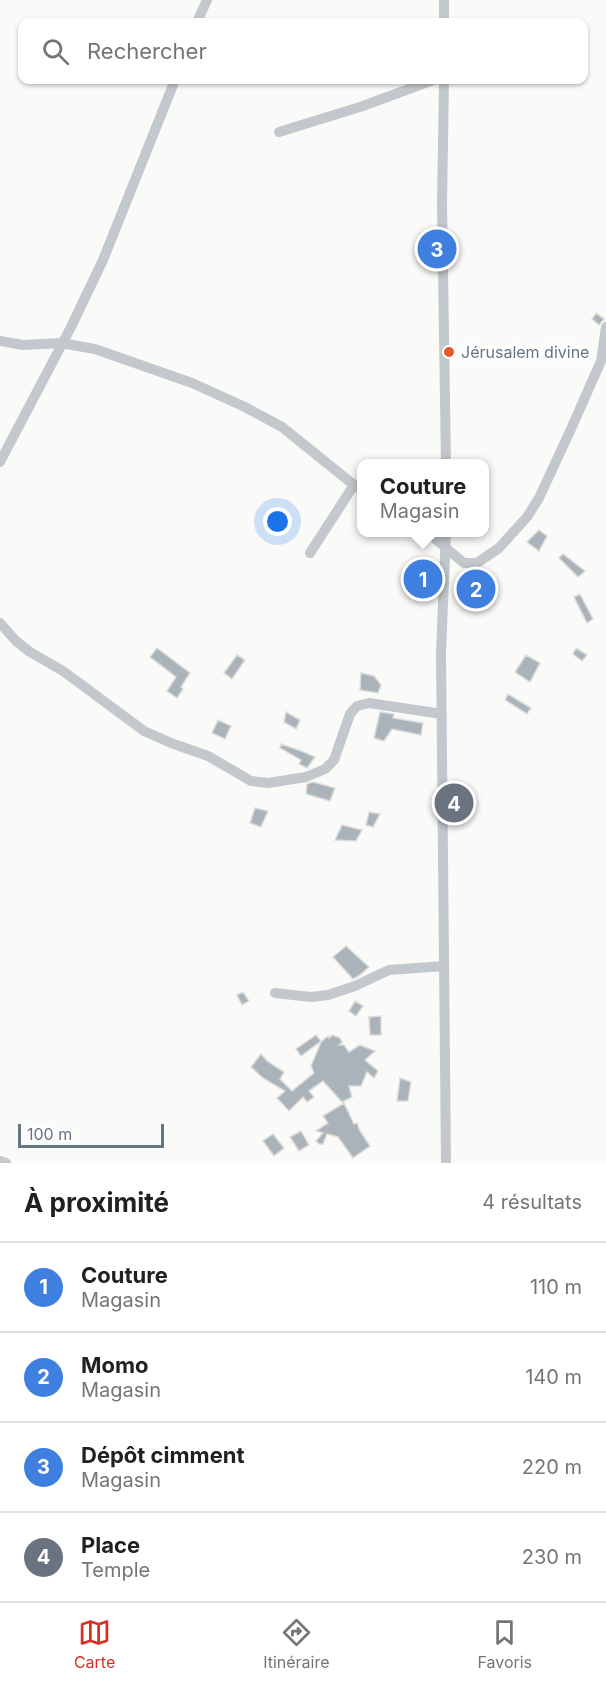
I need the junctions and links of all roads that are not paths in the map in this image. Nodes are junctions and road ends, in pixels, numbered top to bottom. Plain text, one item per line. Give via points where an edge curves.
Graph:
1 (207, 0) edge
2 (444, 0) edge
3 (199, 18) edge
4 (444, 18) edge
5 (173, 84) edge
6 (422, 84) edge
7 (444, 84) edge
8 (279, 132) dead end
9 (606, 327) edge
10 (0, 341) edge
11 (61, 343) junction
12 (446, 459) edge
13 (0, 462) edge
14 (357, 486) edge
15 (357, 488) edge
16 (432, 537) edge
17 (446, 537) edge
18 (446, 550) junction
19 (310, 553) dead end
20 (0, 623) edge
21 (442, 714) junction
22 (444, 966) junction
23 (275, 993) dead end
24 (0, 1161) edge
25 (6, 1163) edge
26 (446, 1163) edge

1 - 3 street
2 - 4 street
5 - 11 street via 103,260
6 - 8 street
7 - 12 street
9 - 18 street via 601,361 528,517 499,549 477,563 464,563
10 - 11 street via 23,345
11 - 13 street
11 - 14 street via 95,349 192,383 245,407 282,428
15 - 19 street
16 - 18 street
17 - 18 street
18 - 21 street
20 - 21 street via 30,652 63,671 144,731 208,756 251,781 268,783 306,777 325,769 334,760 350,714 357,706 369,703
21 - 22 street
22 - 23 street via 389,970 328,995
22 - 26 street
24 - 25 street

